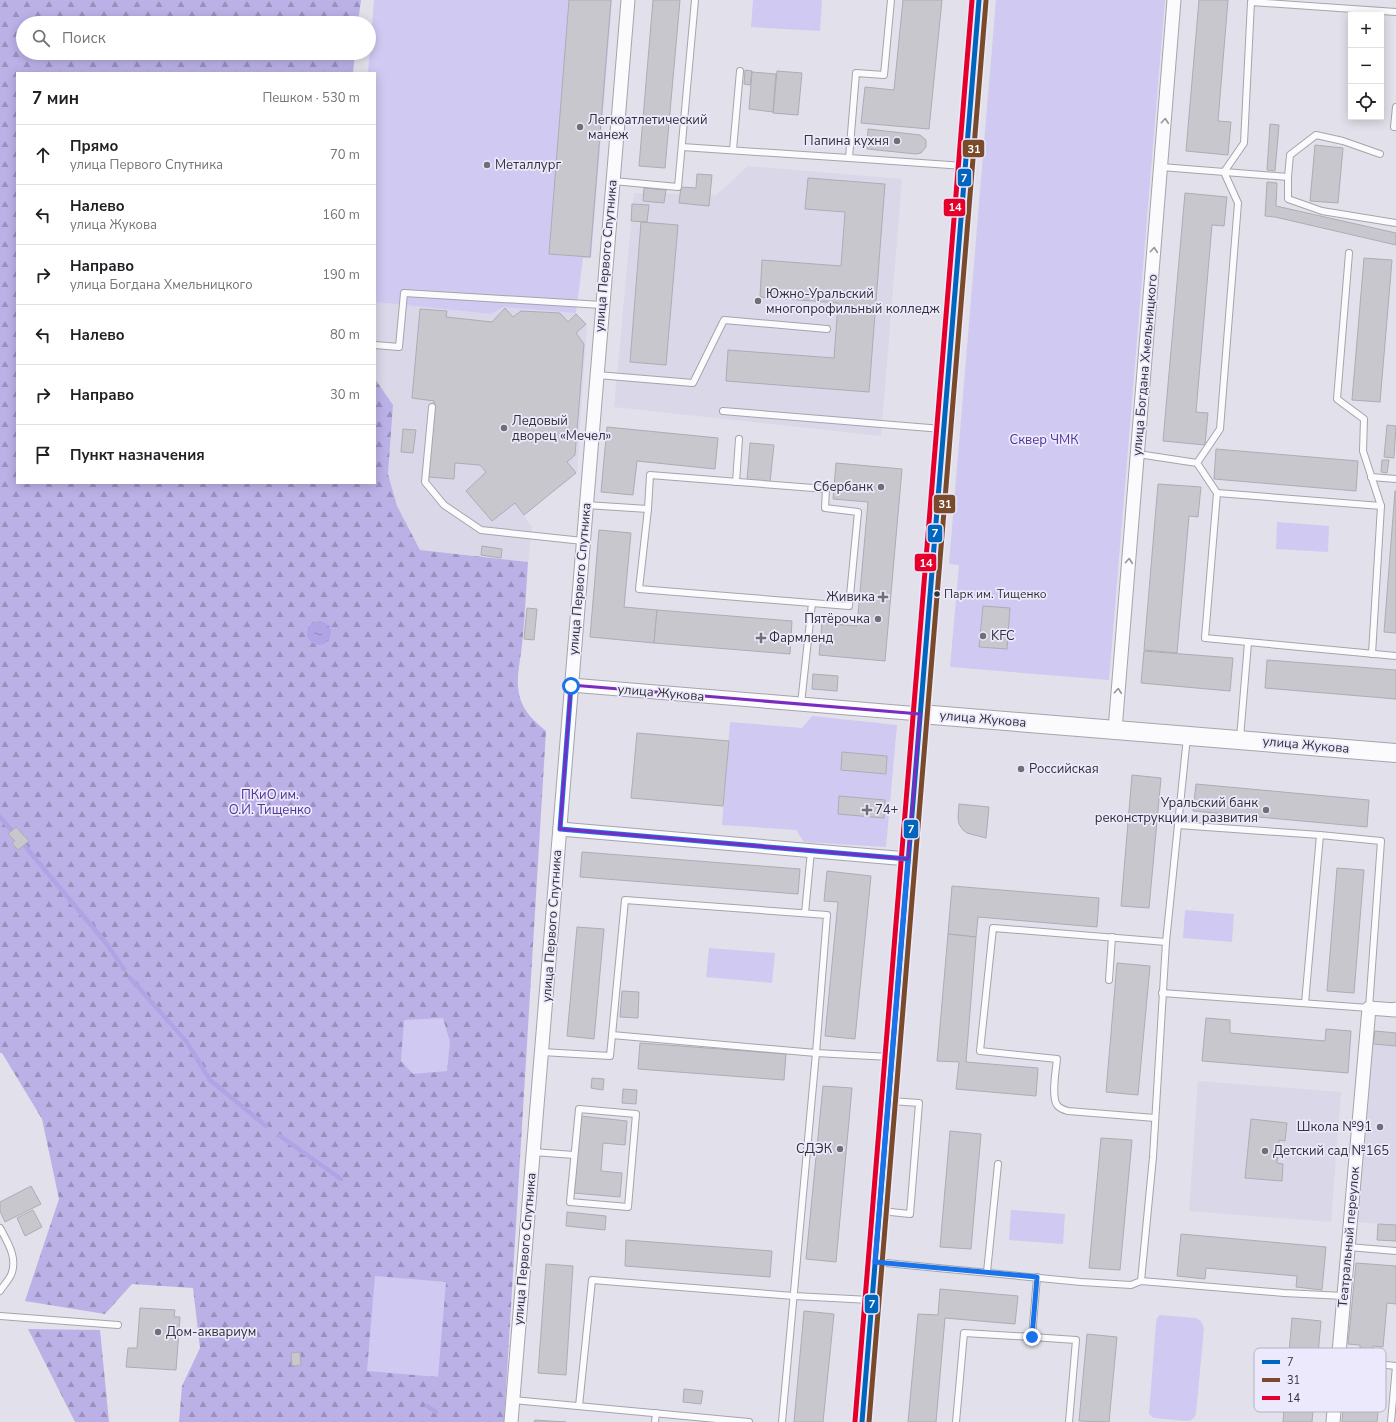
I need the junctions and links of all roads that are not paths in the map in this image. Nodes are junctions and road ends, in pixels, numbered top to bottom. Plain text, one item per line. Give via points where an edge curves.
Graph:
1 (628, 0) edge
2 (695, 0) edge
3 (891, 0) edge
4 (979, 0) edge
5 (1174, 0) edge
6 (1308, 0) edge
7 (1308, 7) junction
8 (1396, 12) edge
9 (740, 71) dead end
10 (1396, 107) edge
11 (1396, 127) edge
12 (682, 147) junction
13 (733, 150) junction
14 (1380, 154) dead end
15 (849, 158) junction
16 (965, 167) junction
17 (1161, 167) junction
18 (1224, 172) junction
19 (1288, 177) junction
20 (613, 181) junction
21 (1396, 223) edge
22 (1349, 253) dead end
23 (602, 306) junction
24 (827, 329) dead end
25 (376, 345) edge
26 (597, 375) junction
27 (432, 407) dead end
28 (723, 411) dead end
29 (944, 429) junction
30 (739, 439) dead end
31 (1138, 454) junction
32 (1197, 463) junction
33 (1371, 477) junction
34 (1396, 479) edge
35 (736, 482) junction
36 (1217, 493) junction
37 (586, 504) junction
38 (1381, 506) junction
39 (648, 509) junction
40 (583, 541) junction
41 (812, 603) junction
42 (1248, 643) junction
43 (1372, 654) junction
44 (1396, 656) edge
45 (571, 686) junction
46 (801, 704) junction
47 (920, 714) junction
48 (1115, 730) junction
49 (1187, 736) junction
50 (1240, 740) junction
51 (1396, 753) edge
52 (1178, 825) junction
53 (560, 829) junction
54 (1320, 834) junction
55 (811, 851) junction
56 (908, 859) junction
57 (805, 913) junction
58 (1112, 938) junction
59 (1166, 942) junction
60 (1109, 980) dead end
61 (1162, 993) junction
62 (1305, 1003) junction
63 (1369, 1008) junction
64 (1396, 1009) edge
65 (612, 1035) junction
66 (542, 1052) junction
67 (816, 1053) junction
68 (892, 1057) junction
69 (888, 1100) junction
70 (1155, 1118) junction
71 (533, 1152) junction
72 (574, 1155) junction
73 (998, 1164) dead end
74 (879, 1211) junction
75 (0, 1228) edge
76 (1348, 1247) junction
77 (1396, 1251) edge
78 (875, 1262) junction
79 (987, 1272) junction
80 (1037, 1277) junction
81 (1141, 1281) junction
82 (0, 1291) edge
83 (794, 1296) junction
84 (1344, 1296) junction
85 (872, 1300) junction
86 (0, 1316) edge
87 (118, 1325) dead end
88 (1032, 1337) junction
89 (1339, 1348) edge
90 (1386, 1364) edge
91 (1396, 1365) edge
92 (513, 1400) junction
93 (579, 1406) junction
94 (1334, 1412) edge
95 (656, 1413) junction
96 (511, 1422) edge
97 (655, 1422) edge
98 (749, 1422) edge
99 (782, 1422) edge
100 (862, 1422) edge
101 (956, 1422) edge
102 (1069, 1422) edge
103 (1333, 1422) edge
104 (1391, 1422) edge

1 - 20 street, улица Первого Спутника
2 - 12 lane
3 - 15 lane via 884,76 856,73
4 - 16 main road
17 -> 5 street, улица Богдана Хмельницкого
6 - 7 lane
7 - 8 lane
7 - 18 lane via 1251,2 1244,143
9 - 13 lane
10 - 11 lane
12 - 13 lane
12 - 20 lane via 678,187
13 - 15 lane
14 - 19 lane via 1316,135 1290,155
15 - 16 lane
16 - 29 main road
17 - 18 lane
31 -> 17 street, улица Богдана Хмельницкого
18 - 19 lane
18 - 32 lane via 1238,203 1220,429
19 - 21 lane via 1288,199 1322,211
20 - 23 street, улица Первого Спутника
22 - 33 lane via 1337,399 1364,419 1363,451
23 - 25 lane via 404,293 399,347
23 - 26 street, улица Первого Спутника
24 - 26 lane via 724,320 692,383
26 - 37 street, улица Первого Спутника
27 - 40 lane via 425,482 444,505 481,530
28 - 29 lane
29 - 47 main road
30 - 35 lane
31 - 32 lane
48 -> 31 street, улица Богдана Хмельницкого
32 - 36 lane
33 - 34 lane
33 - 38 lane
35 - 39 lane via 650,475
35 - 41 lane via 826,489 825,508 858,512 849,606
36 - 38 lane
36 - 42 lane via 1205,638
37 - 39 lane
37 - 40 street, улица Первого Спутника
38 - 43 lane
39 - 41 lane via 639,589
40 - 45 street, улица Первого Спутника
41 - 46 lane
42 - 43 lane
42 - 50 lane
43 - 44 lane
45 - 46 street, улица Жукова
45 - 53 street, улица Первого Спутника
46 - 47 street, улица Жукова
47 - 48 main road, улица Жукова
47 - 56 main road
48 - 49 main road, улица Жукова
49 - 50 main road, улица Жукова
49 - 52 lane
50 - 51 main road, улица Жукова
52 - 54 lane
52 - 59 lane
53 - 55 street
53 - 66 street, улица Первого Спутника
54 - 62 lane
54 - 63 lane via 1381,841
55 - 56 street
55 - 57 lane
56 - 68 main road
57 - 65 lane via 625,900
57 - 67 lane via 827,915
58 - 59 lane
58 - 60 lane
58 - 70 lane via 993,928 980,1051 1057,1059 1054,1095 1057,1105 1062,1109
59 - 61 lane
61 - 62 lane
61 - 70 lane
62 - 63 lane
63 - 64 street
63 - 76 street, Театральный переулок
65 - 66 lane via 610,1056
65 - 67 lane
66 - 71 street, улица Первого Спутника
67 - 68 lane
67 - 83 lane
68 - 69 main road
69 - 74 main road
69 - 74 lane via 919,1103 910,1214
70 - 81 lane
71 - 72 lane
71 - 92 street, улица Первого Спутника
72 - 72 lane via 579,1109 636,1114 628,1207 570,1202
73 - 79 lane
74 - 78 main road
75 - 82 lane via 12,1250 14,1262 10,1276
76 - 77 lane
76 - 84 street, Театральный переулок
78 - 79 lane
78 - 85 main road
79 - 80 lane
80 - 81 lane via 1131,1285
80 - 88 lane
81 - 84 lane
83 - 85 lane
83 - 93 lane via 592,1280
83 - 99 lane
84 - 89 street, Театральный переулок
85 - 100 main road
86 - 87 lane
88 - 101 lane via 964,1333
88 - 102 lane via 1076,1340
90 - 91 lane
91 - 104 lane
92 - 93 lane
92 - 96 street, улица Первого Спутника
93 - 95 lane
94 - 103 street, Театральный переулок
95 - 97 lane
95 - 98 lane

